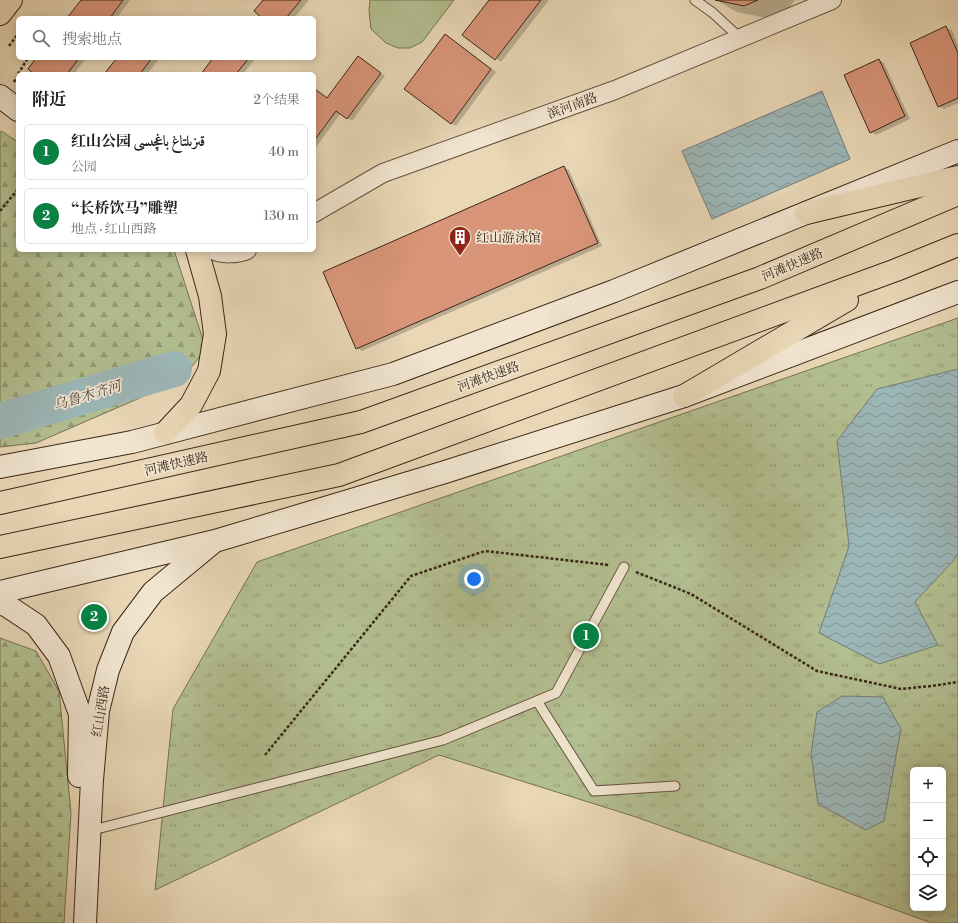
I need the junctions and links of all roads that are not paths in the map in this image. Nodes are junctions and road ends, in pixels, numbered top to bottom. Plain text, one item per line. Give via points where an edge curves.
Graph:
1 (11, 0) edge
2 (695, 0) edge
3 (832, 0) edge
4 (0, 14) edge
5 (740, 38) junction
6 (0, 96) edge
7 (16, 108) edge
8 (958, 151) edge
9 (958, 177) edge
10 (958, 194) edge
11 (316, 212) edge
12 (806, 213) junction
13 (958, 245) edge
14 (198, 252) edge
15 (216, 252) edge
16 (242, 252) edge
17 (896, 270) junction
18 (958, 292) edge
19 (684, 396) junction
20 (165, 433) junction
21 (0, 467) edge
22 (0, 503) edge
23 (215, 541) junction
24 (0, 547) edge
25 (624, 567) road end
26 (0, 592) edge
27 (0, 604) edge
28 (537, 701) junction
29 (674, 786) dead end
30 (90, 831) junction
31 (71, 923) edge
32 (85, 923) edge

1 - 4 main road
2 - 5 lane
3 - 5 street, 滨河南路
5 - 11 street, 滨河南路 via 615,90 383,173
6 - 7 street
8 - 12 street
9 - 12 main road
10 - 22 main road, 河滩快速路 via 760,278 360,422
12 - 20 street via 614,292 393,374
13 - 17 main road
14 - 20 main road via 210,296 215,334 210,364 191,405
15 - 16 street
17 - 19 main road
17 - 24 main road via 338,475
18 - 19 street
19 - 23 street via 445,472
20 - 21 street via 132,442
23 - 26 street
23 - 30 street, 红山西路 via 153,592 123,632 108,670 98,711
25 - 28 lane via 556,693
27 - 31 street, 红山西路 via 36,625 59,656 80,714 77,842
28 - 29 lane via 594,792
28 - 30 lane via 443,740
30 - 32 street, 红山西路

